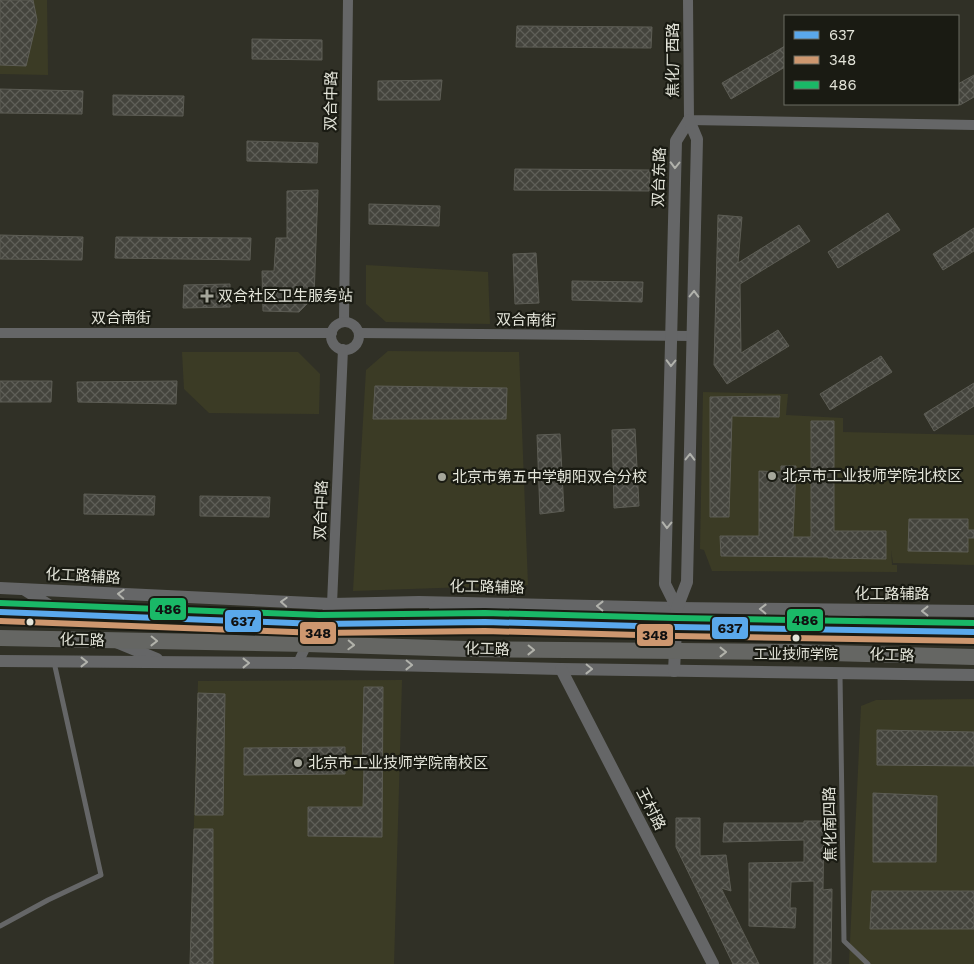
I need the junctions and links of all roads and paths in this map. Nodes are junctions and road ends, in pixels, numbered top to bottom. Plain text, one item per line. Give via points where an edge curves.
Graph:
1 (348, 0) edge
2 (688, 0) edge
3 (688, 120) junction
4 (974, 126) edge
5 (344, 322) junction
6 (0, 332) edge
7 (332, 333) junction
8 (359, 333) junction
9 (671, 336) junction
10 (693, 336) junction
11 (343, 349) junction
12 (0, 588) edge
13 (24, 589) junction
14 (419, 602) junction
15 (332, 604) junction
16 (677, 608) junction
17 (817, 610) junction
18 (974, 611) edge
19 (0, 612) edge
20 (63, 614) junction
21 (485, 622) junction
22 (319, 624) junction
23 (676, 627) junction
24 (895, 631) junction
25 (974, 632) edge
26 (0, 638) edge
27 (111, 640) junction
28 (307, 644) junction
29 (674, 651) junction
30 (974, 657) edge
31 (0, 661) edge
32 (54, 662) junction
33 (165, 662) junction
34 (298, 663) junction
35 (561, 669) junction
36 (674, 670) junction
37 (840, 674) junction
38 (974, 675) edge
39 (0, 926) edge
40 (713, 964) edge
41 (868, 964) edge

1 - 5 street, 双合中路
2 - 3 street, 焦化厂西路
3 - 4 street
3 -> 9 street, 双台东路 via 676,141
10 -> 3 street via 697,139
5 - 7 street
5 - 8 street via 355,326
6 - 7 street, 双合南街
7 - 11 street via 335,345
8 - 9 street, 双合南街
8 - 11 street via 358,342 352,348
9 - 10 street, 双合南街
9 -> 16 street, 双台东路 via 665,584
16 -> 10 street via 687,582
11 - 15 street, 双合中路
12 - 13 street, 化工路辅路
15 -> 13 street, 化工路辅路
13 - 20 street
14 - 15 street, 化工路辅路
16 -> 14 street, 化工路辅路
14 - 21 street
15 - 22 street
17 -> 16 street, 化工路辅路
16 - 23 street
18 -> 17 street, 化工路辅路
17 - 24 street
19 - 20 main road, 化工路
20 - 22 main road, 化工路
21 - 22 main road, 化工路
21 - 23 main road, 化工路
22 - 28 street
23 - 24 main road, 化工路
23 - 29 street
24 - 25 main road, 化工路
26 - 27 main road, 化工路
27 -> 28 main road, 化工路
27 - 33 street
28 -> 29 main road, 化工路
28 - 34 street
29 -> 30 main road, 化工路
29 - 36 street
31 - 32 street
32 -> 33 street
32 - 39 lane via 101,874
33 -> 34 street
34 -> 35 street
35 -> 36 street
35 - 40 street, 王村路
36 - 37 street
37 - 38 street
37 - 41 lane, 焦化南四路 via 844,941

